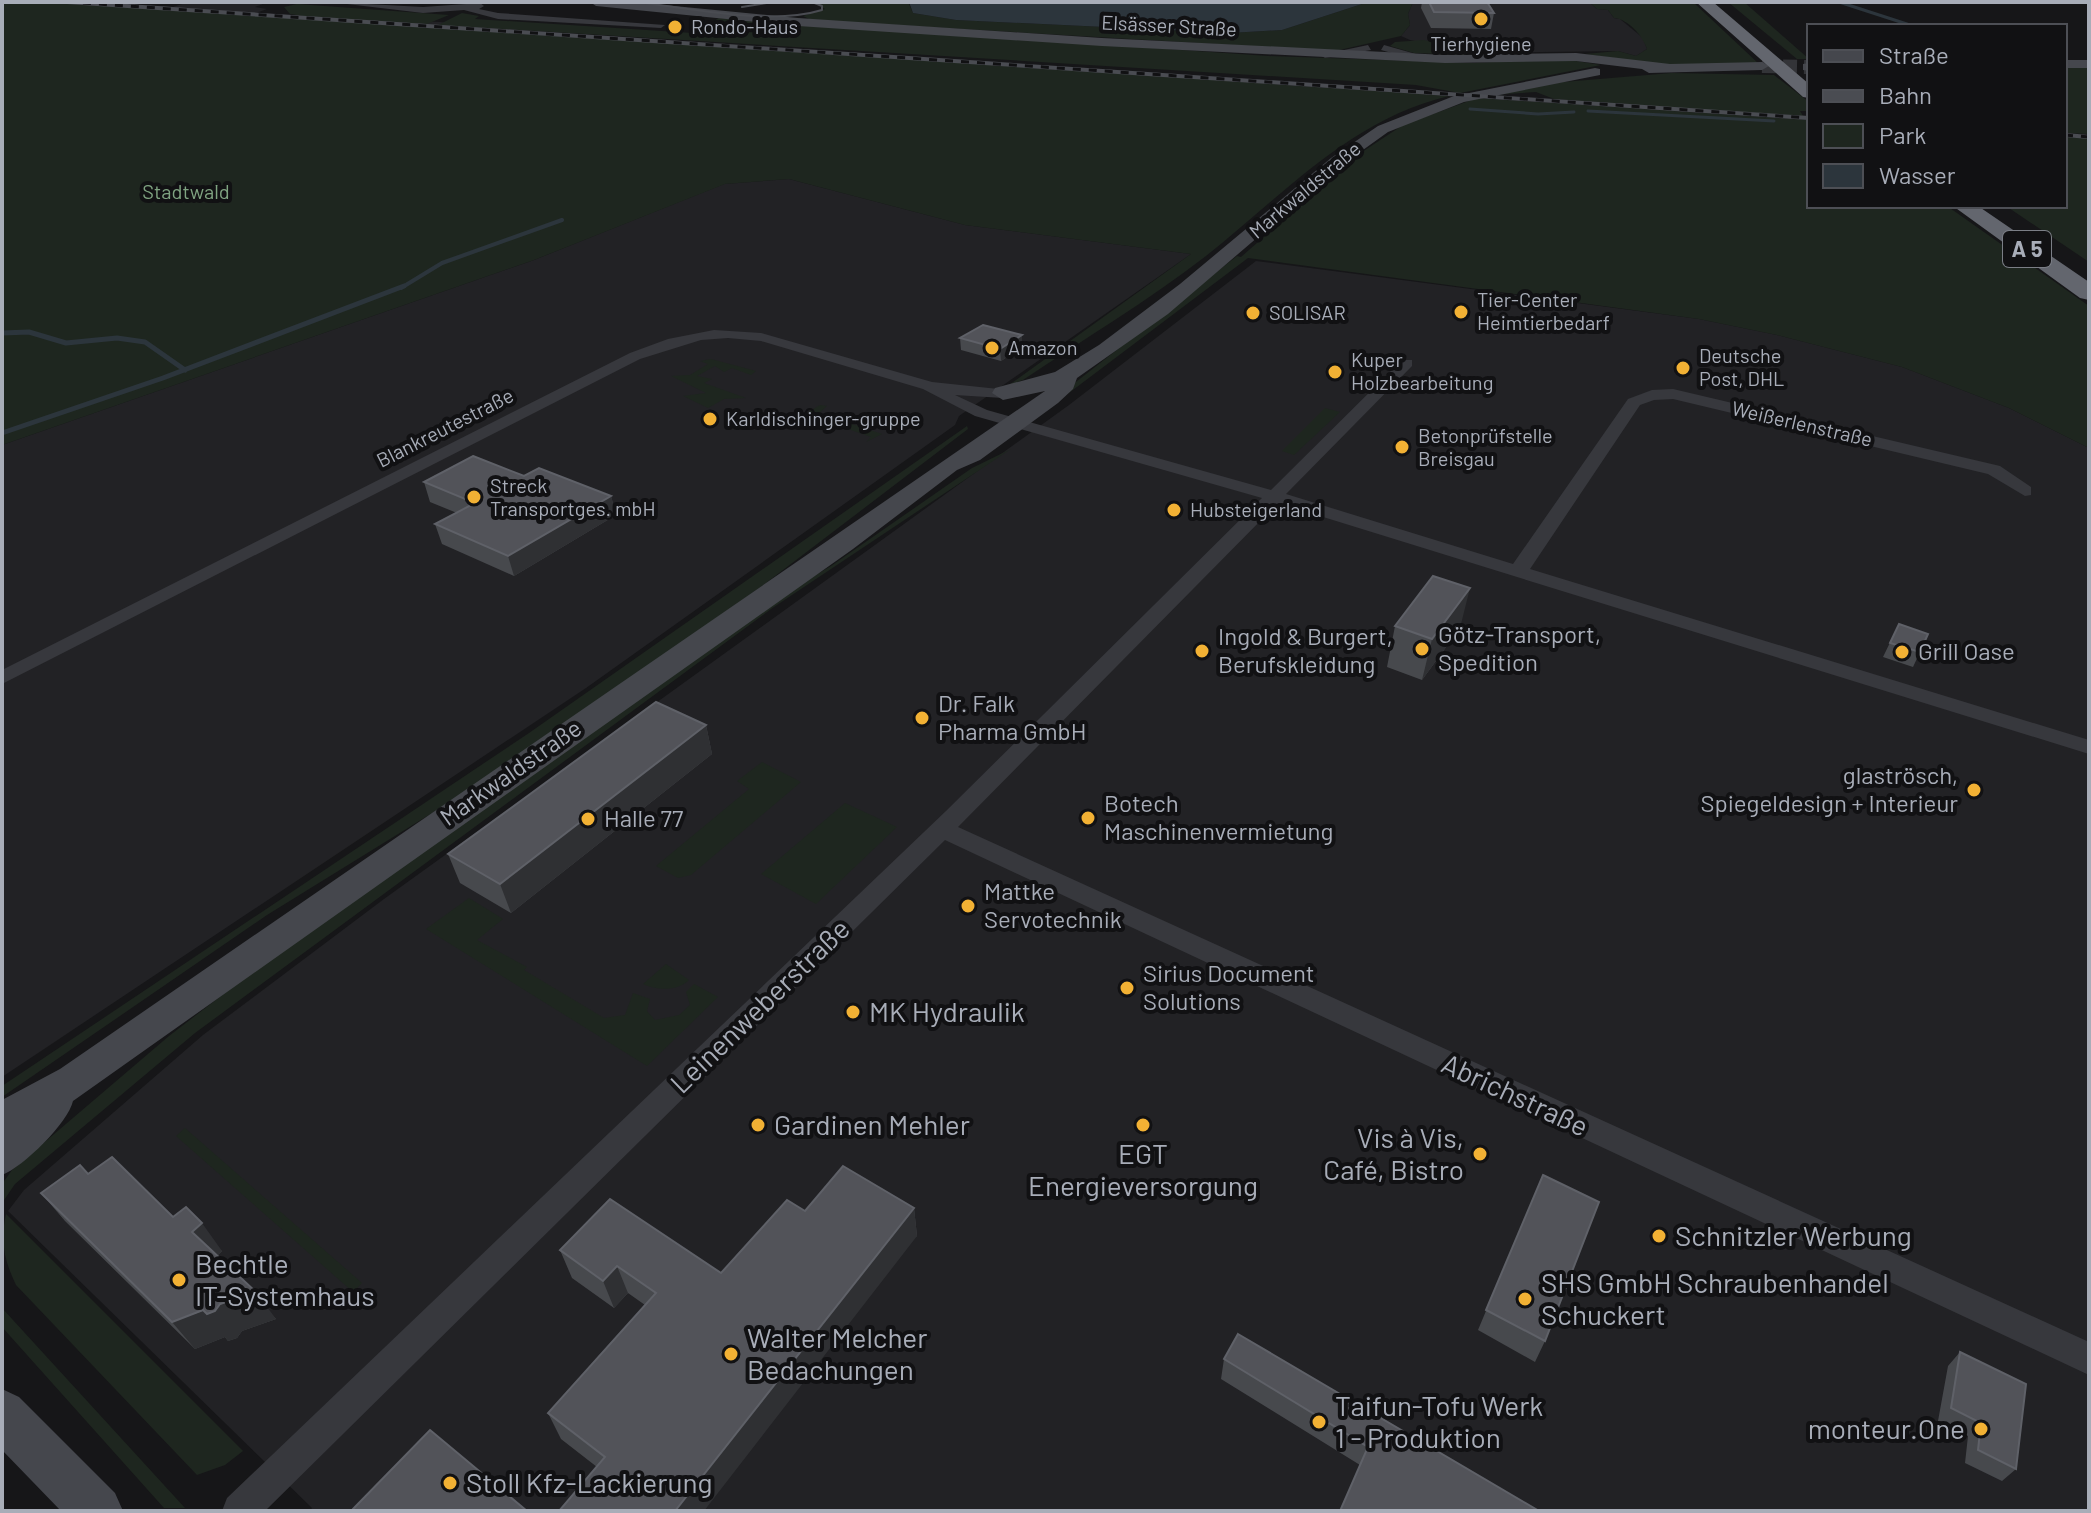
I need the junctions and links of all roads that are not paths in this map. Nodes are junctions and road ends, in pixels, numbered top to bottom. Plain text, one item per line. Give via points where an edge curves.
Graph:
1 (334, 2) edge
2 (596, 2) edge
3 (1704, 2) edge
4 (1720, 2) edge
5 (492, 3) edge
6 (467, 8) junction
7 (661, 25) dead end
8 (1369, 52) junction
9 (1420, 58) junction
10 (2067, 64) edge
11 (2089, 64) edge
12 (1622, 66) junction
13 (1793, 71) edge
14 (1967, 208) edge
15 (1991, 208) edge
16 (2089, 274) edge
17 (2089, 293) edge
18 (1407, 363) dead end
19 (1066, 376) junction
20 (930, 389) junction
21 (1010, 412) junction
22 (1073, 441) junction
23 (1029, 442) joint
24 (1122, 451) junction
25 (959, 460) junction
26 (2025, 491) dead end
27 (1274, 496) junction
28 (1519, 573) junction
29 (2, 678) edge
30 (2089, 747) edge
31 (942, 829) junction
32 (3, 1147) edge
33 (2089, 1359) edge
34 (2, 1414) edge
35 (97, 1511) edge
36 (240, 1511) edge

1 - 6 street
2 - 8 main road, Elsässer Straße via 926,31 1325,55
3 - 13 highway
4 - 13 highway
5 - 6 street
6 - 7 street via 498,16
8 - 9 main road, Elsässer Straße
8 - 9 street via 1384,48
9 - 12 main road, Elsässer Straße via 1561,56
10 - 11 main road
12 - 13 main road, Markwaldstraße
12 - 19 main road, Markwaldstraße via 1493,90 1400,120 1361,143 1208,270
14 - 17 highway, A 5
15 - 16 highway, A 5
18 - 27 street
19 - 21 main road
19 - 21 main road, Markwaldstraße via 1065,384
20 - 21 street, Blankreutestraße via 965,394
20 - 21 street, Blankreutestraße via 957,404
20 - 29 street, Blankreutestraße via 754,335 705,335 659,346
21 - 22 street
21 - 24 street
21 - 25 main road, Markwaldstraße via 957,446
22 - 23 street
22 - 24 street
23 - 25 main road
24 - 27 street
25 - 32 main road, Markwaldstraße via 74,1081
26 - 28 street, Weißerlenstraße via 1994,470 1673,394 1652,395 1634,402
27 - 28 street
27 - 31 street, Leinenweberstraße
28 - 30 street
31 - 33 street, Abrichstraße
31 - 36 street, Leinenweberstraße
34 - 35 main road

